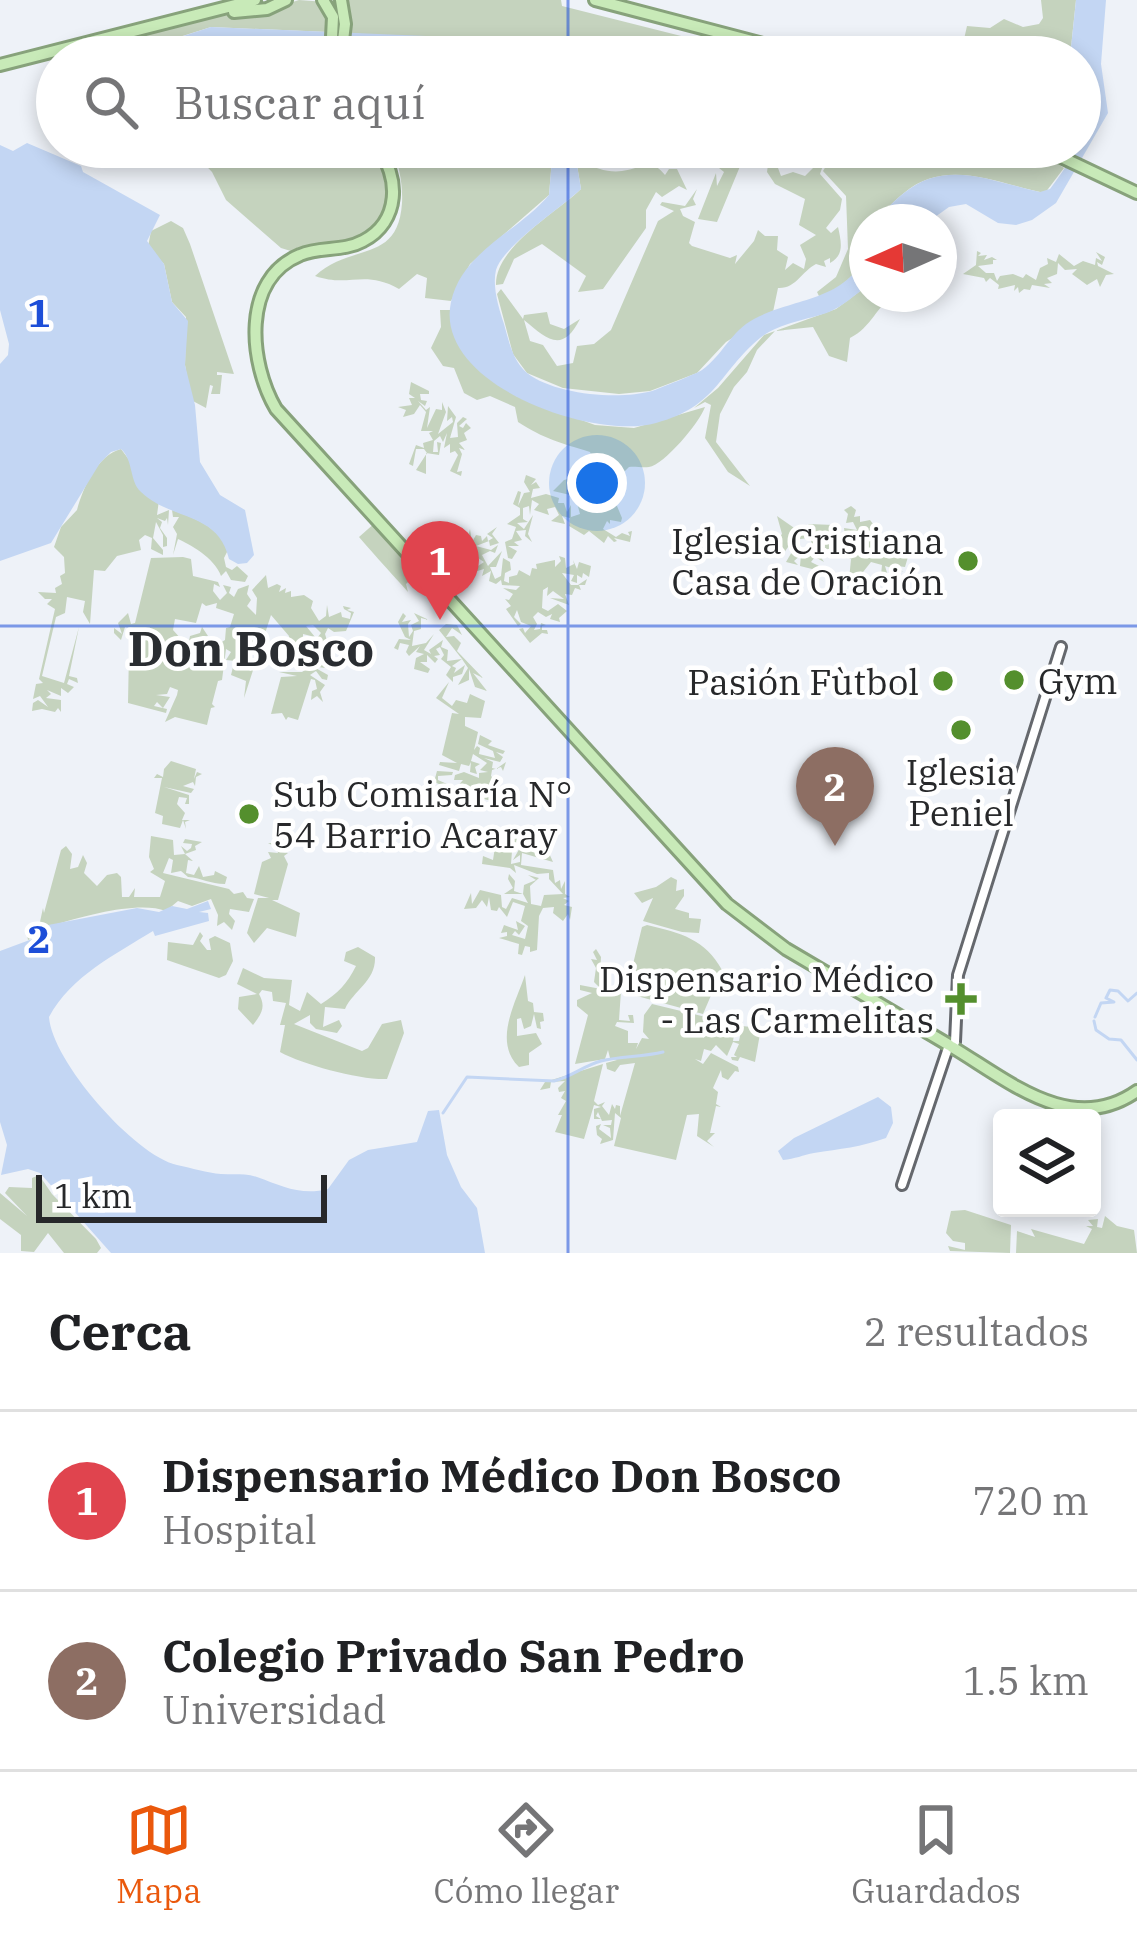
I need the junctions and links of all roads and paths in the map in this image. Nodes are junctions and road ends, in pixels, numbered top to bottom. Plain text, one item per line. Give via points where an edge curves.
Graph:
1 (286, 0) edge
2 (327, 0) edge
3 (345, 0) edge
4 (595, 0) edge
5 (619, 0) edge
6 (254, 3) edge
7 (340, 25) junction
8 (112, 36) edge
9 (113, 36) edge
10 (337, 36) edge
11 (340, 36) edge
12 (733, 36) edge
13 (755, 36) edge
14 (36, 54) edge
15 (36, 54) edge
16 (0, 62) edge
17 (396, 168) edge
18 (1088, 168) edge
19 (1131, 189) edge
20 (1061, 647) dead end
21 (953, 1043) junction
22 (1133, 1090) edge
23 (904, 1186) dead end

1 - 6 highway
2 - 7 highway
3 - 7 highway
4 - 12 highway
5 - 13 highway
6 - 8 highway
6 - 9 highway
7 - 10 highway
7 - 11 highway
14 - 16 highway
15 - 16 highway
17 - 21 highway via 397,209 387,228 363,248 307,258 285,271 266,301 261,333 281,406 727,904
18 - 19 highway
20 - 21 main road via 958,975
21 - 22 highway via 1042,1097 1086,1110
21 - 23 main road

